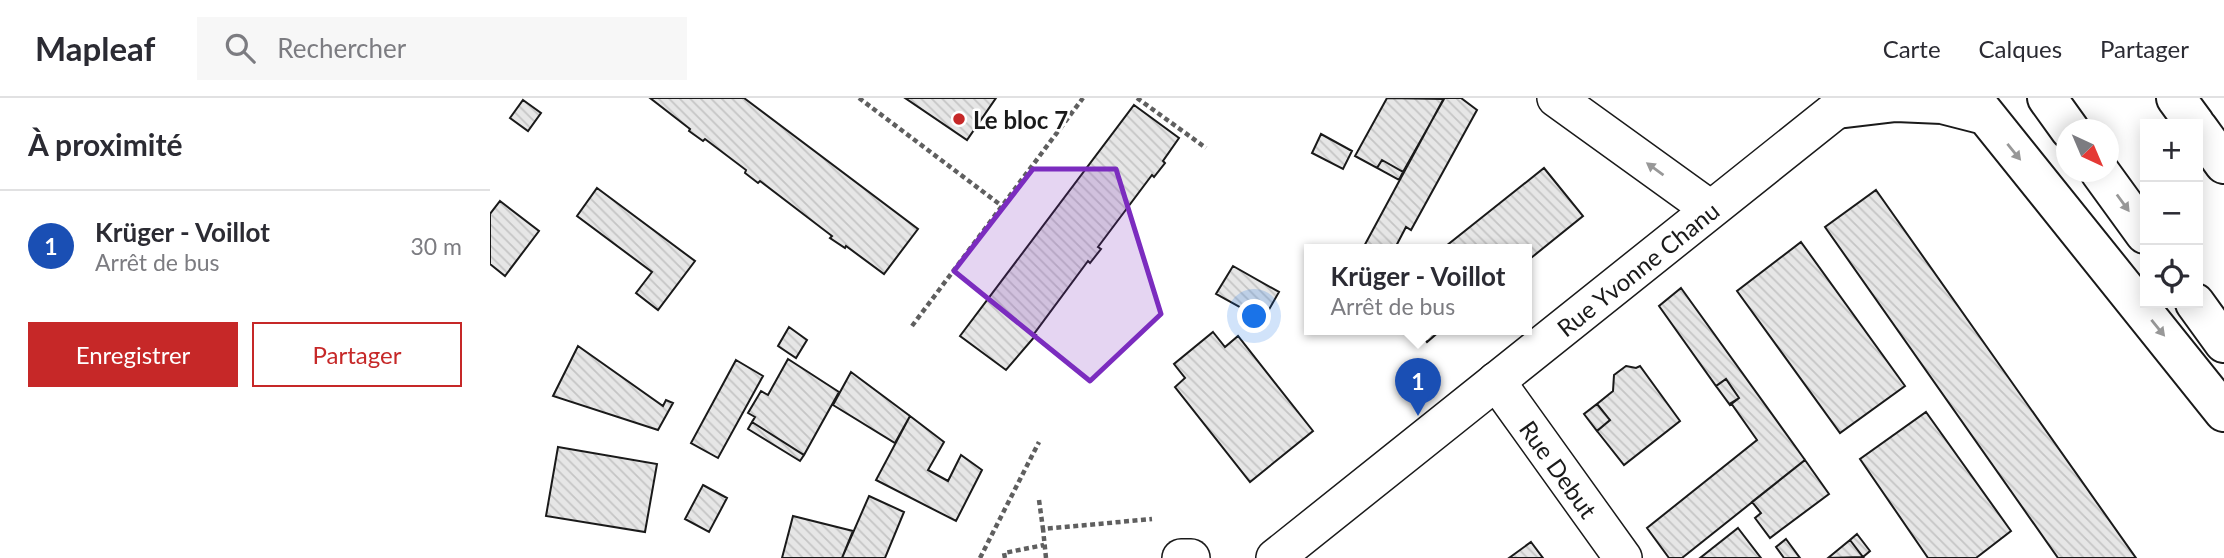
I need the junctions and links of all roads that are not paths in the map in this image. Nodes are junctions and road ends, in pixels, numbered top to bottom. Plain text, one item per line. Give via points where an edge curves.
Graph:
1 (1556, 98) edge
2 (2047, 98) edge
3 (2176, 98) edge
4 (1840, 104) edge
5 (1978, 107) edge
6 (2062, 119) edge
7 (2192, 119) edge
8 (2203, 134) edge
9 (2224, 164) edge
10 (2107, 182) edge
11 (1710, 209) junction
12 (2140, 227) edge
13 (2199, 308) edge
14 (2224, 343) edge
15 (1496, 381) junction
16 (2224, 412) edge
17 (1181, 558) edge
18 (1191, 558) edge
19 (1275, 558) edge
20 (1623, 558) edge

11 -> 1 street
2 - 6 highway
3 - 7 highway
4 - 5 highway
4 - 11 street, Rue Yvonne Chanu
5 -> 16 highway
8 - 9 highway
10 -> 12 highway
11 - 15 street, Rue Yvonne Chanu
13 - 14 highway
15 - 19 street, Rue Yvonne Chanu
15 - 20 street, Rue Debut
17 - 18 street

